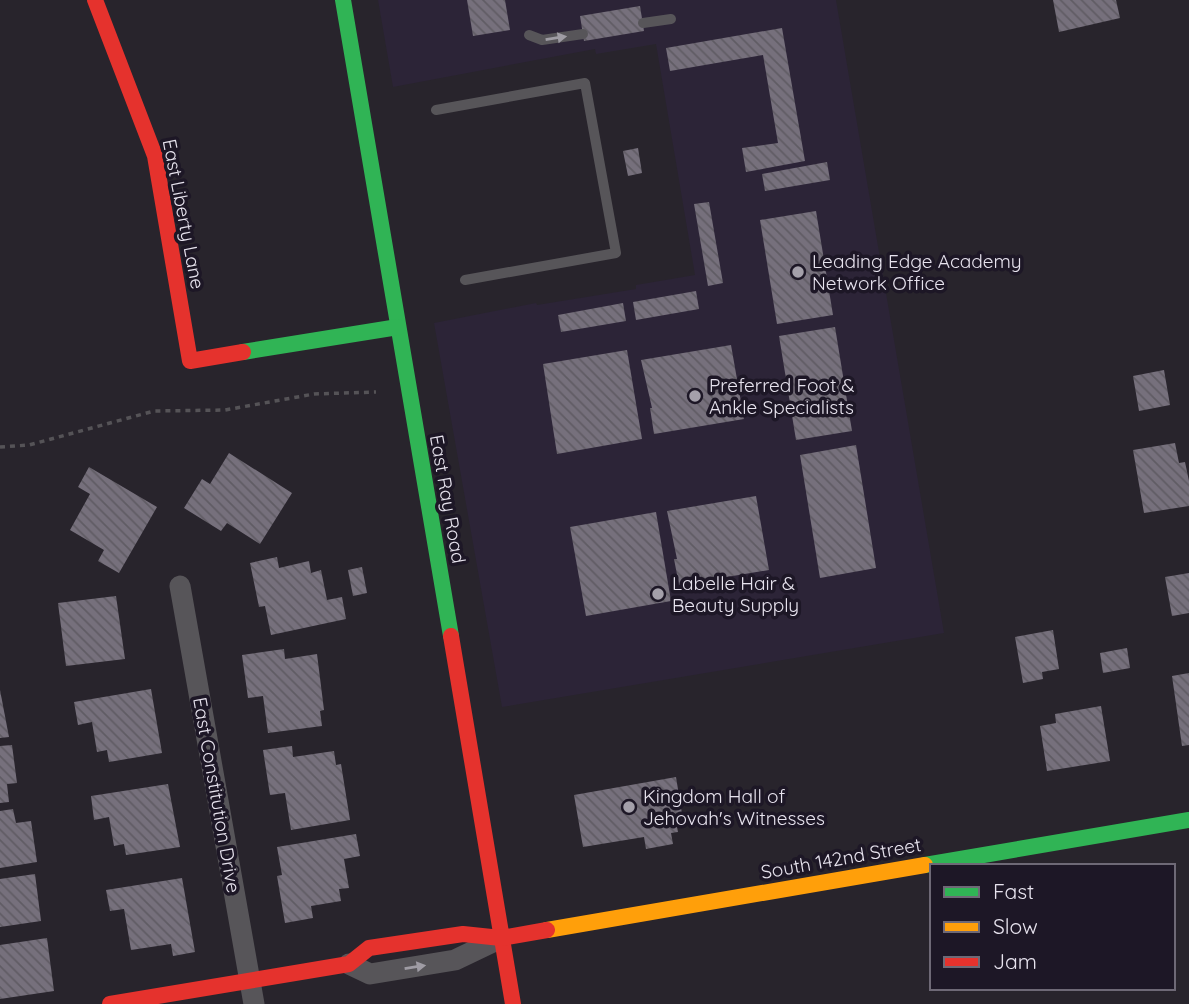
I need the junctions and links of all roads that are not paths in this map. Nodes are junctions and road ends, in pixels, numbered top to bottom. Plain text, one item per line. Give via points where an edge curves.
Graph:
1 (95, 0) edge
2 (343, 0) edge
3 (671, 19) dead end
4 (643, 23) dead end
5 (583, 34) dead end
6 (529, 35) dead end
7 (436, 110) dead end
8 (465, 280) dead end
9 (398, 327) junction
10 (180, 586) dead end
11 (1189, 820) edge
12 (935, 864) edge
13 (930, 865) edge
14 (501, 939) junction
15 (349, 964) joint
16 (250, 980) junction
17 (110, 1004) edge
18 (254, 1004) edge
19 (513, 1004) edge

1 - 9 street, East Liberty Lane via 155,156 190,361
2 - 9 street, East Ray Road
3 - 4 lane
6 -> 5 lane via 542,40
7 - 8 lane via 585,83 616,253
9 - 14 street, East Ray Road
10 - 16 street, East Constitution Drive
11 - 12 street, South 142nd Street
13 - 14 street, South 142nd Street
14 - 15 street via 467,957 443,962 370,974
14 - 19 street, East Ray Road
15 - 16 street
16 - 17 street
16 - 18 street, East Constitution Drive

